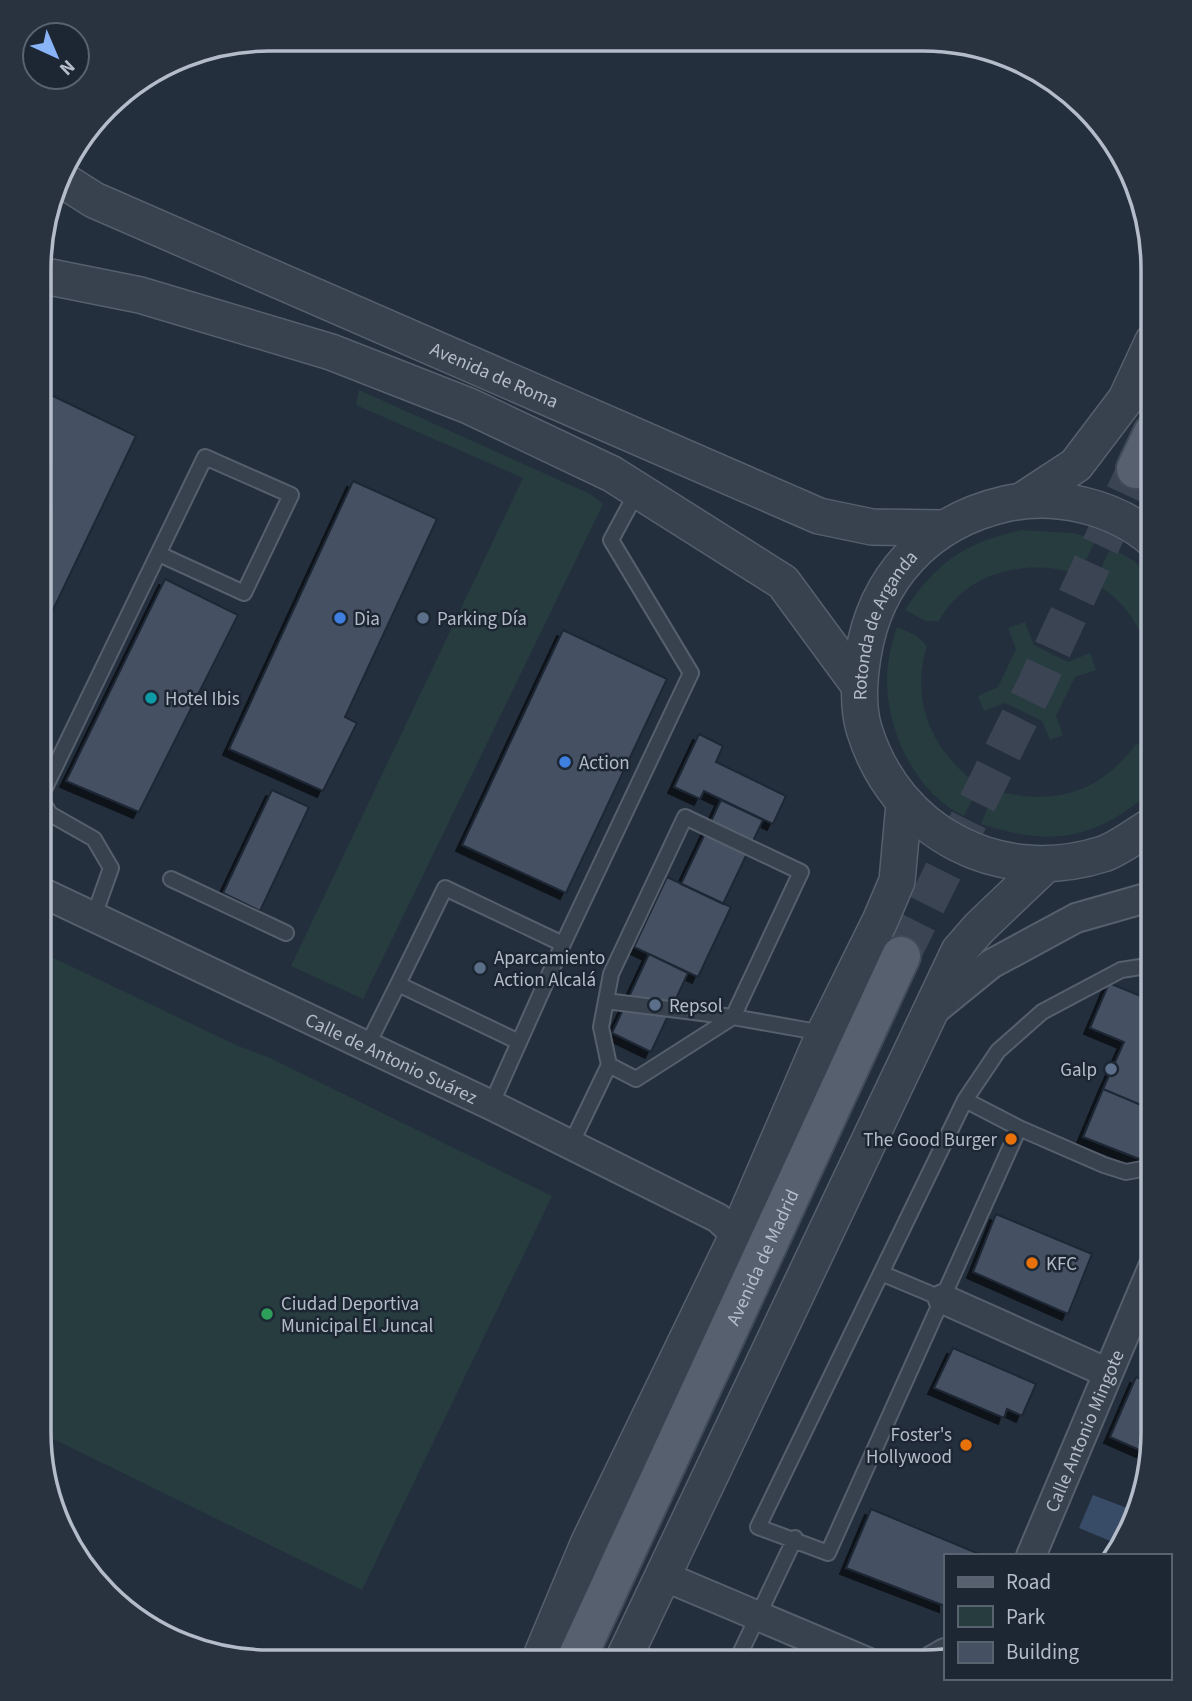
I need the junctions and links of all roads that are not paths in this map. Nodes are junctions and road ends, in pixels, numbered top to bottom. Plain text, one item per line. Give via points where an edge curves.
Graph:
1 (68, 183) edge
2 (51, 277) edge
3 (1141, 367) edge
4 (1141, 458) edge
5 (1136, 469) tunnel mouth
6 (638, 490) junction
7 (1023, 500) junction
8 (942, 528) junction
9 (1141, 529) edge
10 (159, 554) junction
11 (858, 684) junction
12 (51, 775) edge
13 (904, 804) junction
14 (51, 815) edge
15 (1141, 832) edge
16 (1045, 865) junction
17 (171, 879) dead end
18 (51, 896) edge
19 (1141, 899) edge
20 (94, 916) junction
21 (286, 933) dead end
22 (563, 944) junction
23 (901, 956) tunnel mouth
24 (1141, 967) edge
25 (398, 984) junction
26 (606, 1001) junction
27 (928, 1016) junction
28 (733, 1017) junction
29 (824, 1034) junction
30 (519, 1042) junction
31 (367, 1046) junction
32 (609, 1065) junction
33 (965, 1100) junction
34 (491, 1105) junction
35 (1019, 1128) junction
36 (571, 1144) junction
37 (1141, 1169) edge
38 (737, 1236) junction
39 (881, 1273) junction
40 (1141, 1295) edge
41 (943, 1299) junction
42 (1108, 1373) junction
43 (795, 1538) junction
44 (1032, 1554) edge
45 (625, 1559) junction
46 (661, 1575) junction
47 (759, 1616) junction
48 (544, 1650) edge
49 (580, 1650) edge
50 (591, 1650) edge
51 (627, 1650) edge
52 (742, 1650) edge
53 (839, 1650) edge

1 - 8 street, Avenida de Roma via 94,200 819,516 872,527
2 - 6 street via 140,295 331,352 469,406
3 - 7 street via 1126,399 1076,465
4 - 5 main road
6 - 11 street via 783,582
6 - 22 lane via 611,540 691,673
7 - 8 street, Rotonda de Arganda via 981,510
7 - 9 street, Rotonda de Arganda via 1082,503
8 - 11 street, Rotonda de Arganda via 896,570 868,624
10 - 10 lane via 244,593 291,495 205,457
10 - 12 lane
11 - 13 street, Rotonda de Arganda via 863,727 879,768
13 - 16 street, Rotonda de Arganda via 944,838 993,859
13 - 29 street via 897,881
14 - 20 lane via 94,839 111,868
15 - 16 street, Rotonda de Arganda via 1104,854
16 - 27 street via 959,951
17 - 21 lane
18 - 20 street, Calle de Antonio Suárez
19 - 27 street via 1076,918 991,964
20 - 31 street, Calle de Antonio Suárez
22 - 25 lane via 446,888
22 - 30 lane
23 - 45 main road, Avenida de Madrid
24 - 33 lane via 1121,970 1042,1012 998,1051
25 - 30 lane
25 - 31 lane
26 - 28 lane
26 - 28 lane via 611,974 685,817 801,872
26 - 32 lane via 601,1027
27 - 46 street
28 - 29 lane
28 - 32 lane via 636,1079
29 - 38 street
30 - 34 lane
31 - 34 street, Calle de Antonio Suárez
32 - 36 lane
33 - 35 lane
33 - 39 lane
34 - 36 street, Calle de Antonio Suárez
35 - 37 lane via 1126,1172
35 - 41 lane
36 - 38 street, Calle de Antonio Suárez via 718,1218
38 - 48 street via 588,1544
39 - 41 lane
39 - 43 lane via 758,1527
40 - 42 street, Calle Antonio Mingote
41 - 42 street
41 - 43 lane via 828,1553
42 - 44 street, Calle Antonio Mingote
43 - 47 lane
45 - 49 main road, Avenida de Madrid
45 - 50 main road, Avenida de Madrid
46 - 47 street
46 - 51 street
47 - 52 lane
47 - 53 street

